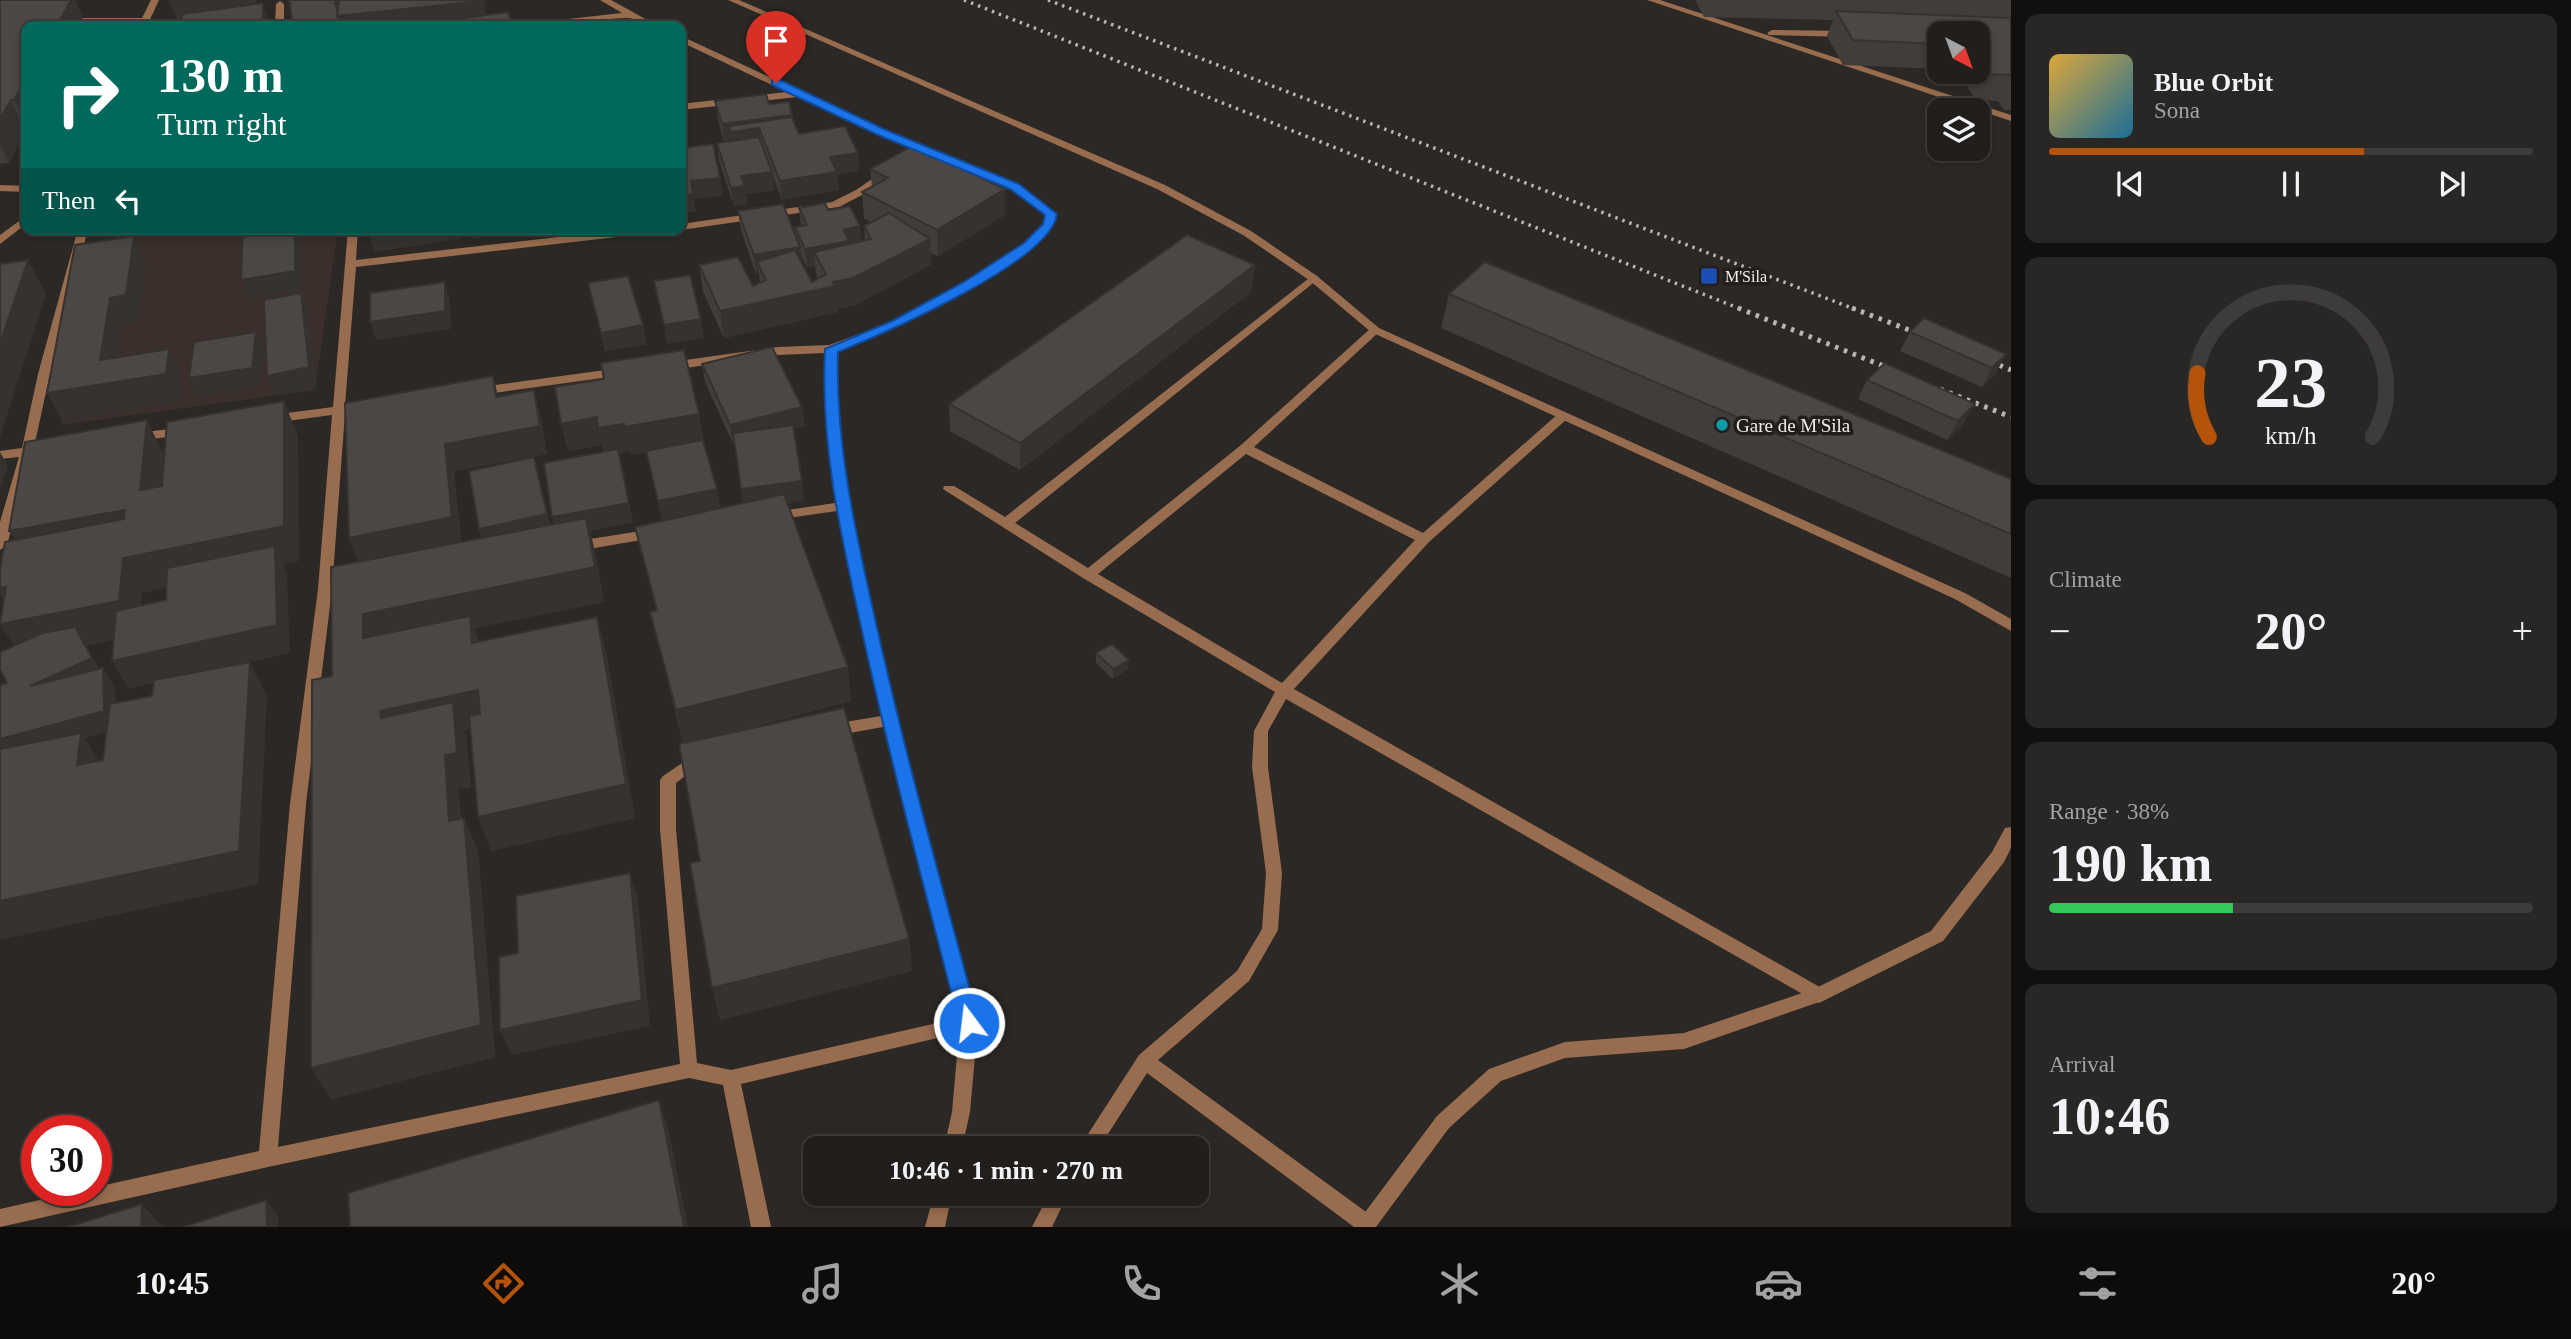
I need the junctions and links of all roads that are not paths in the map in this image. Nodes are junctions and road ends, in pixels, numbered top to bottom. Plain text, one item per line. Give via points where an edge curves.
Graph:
1 (155, 0) edge
2 (604, 0) edge
3 (732, 0) edge
4 (1651, 0) edge
5 (280, 4) dead end
6 (629, 15) junction
7 (146, 21) edge
8 (280, 21) edge
9 (576, 21) edge
10 (642, 21) edge
11 (1757, 33) junction
12 (1861, 34) edge
13 (686, 41) edge
14 (799, 93) junction
15 (686, 106) edge
16 (2011, 118) edge
17 (891, 169) edge
18 (0, 188) edge
19 (21, 189) edge
20 (21, 223) edge
21 (686, 226) edge
22 (81, 235) edge
23 (352, 235) edge
24 (607, 235) edge
25 (0, 241) edge
26 (349, 264) junction
27 (1313, 278) junction
28 (1375, 330) junction
29 (831, 349) junction
30 (655, 368) edge
31 (628, 371) edge
32 (464, 394) edge
33 (382, 405) edge
34 (341, 410) junction
35 (1563, 416) junction
36 (259, 421) edge
37 (204, 428) edge
38 (123, 439) edge
39 (55, 448) edge
40 (1245, 448) junction
41 (27, 452) junction
42 (0, 455) edge
43 (949, 489) dead end
44 (842, 506) junction
45 (764, 518) edge
46 (1005, 524) junction
47 (673, 531) edge
48 (1424, 539) junction
49 (0, 545) edge
50 (567, 548) edge
51 (1088, 575) junction
52 (2011, 626) edge
53 (1283, 691) junction
54 (889, 720) junction
55 (811, 734) edge
56 (717, 754) edge
57 (2011, 833) edge
58 (1819, 995) junction
59 (969, 1023) junction
60 (1145, 1061) junction
61 (689, 1070) junction
62 (732, 1078) junction
63 (956, 1136) edge
64 (1096, 1136) edge
65 (268, 1158) junction
66 (940, 1206) edge
67 (1053, 1206) edge
68 (0, 1218) edge
69 (1365, 1225) edge
70 (761, 1227) edge
71 (935, 1227) edge
72 (1042, 1227) edge

1 - 7 street
2 - 6 street
3 - 27 street via 1161,187 1247,233
4 - 11 street
5 - 8 street
6 - 9 street
6 - 10 street
11 - 12 street
11 - 16 street
13 - 14 street
14 - 15 street
14 - 29 street via 911,150 1015,187 1051,214 1049,225 1029,245 968,285 896,324
17 - 21 street via 835,205
18 - 19 street
20 - 25 street
22 - 41 street
23 - 26 street
24 - 26 street
26 - 34 street
27 - 28 street
27 - 46 street
28 - 35 street
28 - 40 street
29 - 30 street via 778,351
29 - 44 street via 830,388
31 - 32 street
33 - 34 street
34 - 36 street
34 - 65 street via 332,588 298,804
35 - 48 street
35 - 52 street via 1960,596
37 - 38 street
39 - 41 street
40 - 48 street
40 - 51 street
41 - 42 street
41 - 49 street
43 - 46 street
44 - 45 street
44 - 54 street
46 - 51 street
47 - 50 street
48 - 53 street
51 - 53 street
53 - 58 street
53 - 60 street via 1261,731 1260,767 1274,873 1270,930 1243,976
54 - 55 street
54 - 59 street
56 - 61 street via 693,760 668,780 668,829
57 - 58 street via 1937,936
58 - 69 street via 1684,1041 1565,1050 1496,1075 1443,1122
59 - 62 street
59 - 63 street
60 - 64 street
60 - 69 street
61 - 62 street
61 - 65 street
62 - 70 street
65 - 68 street
66 - 71 street
67 - 72 street

